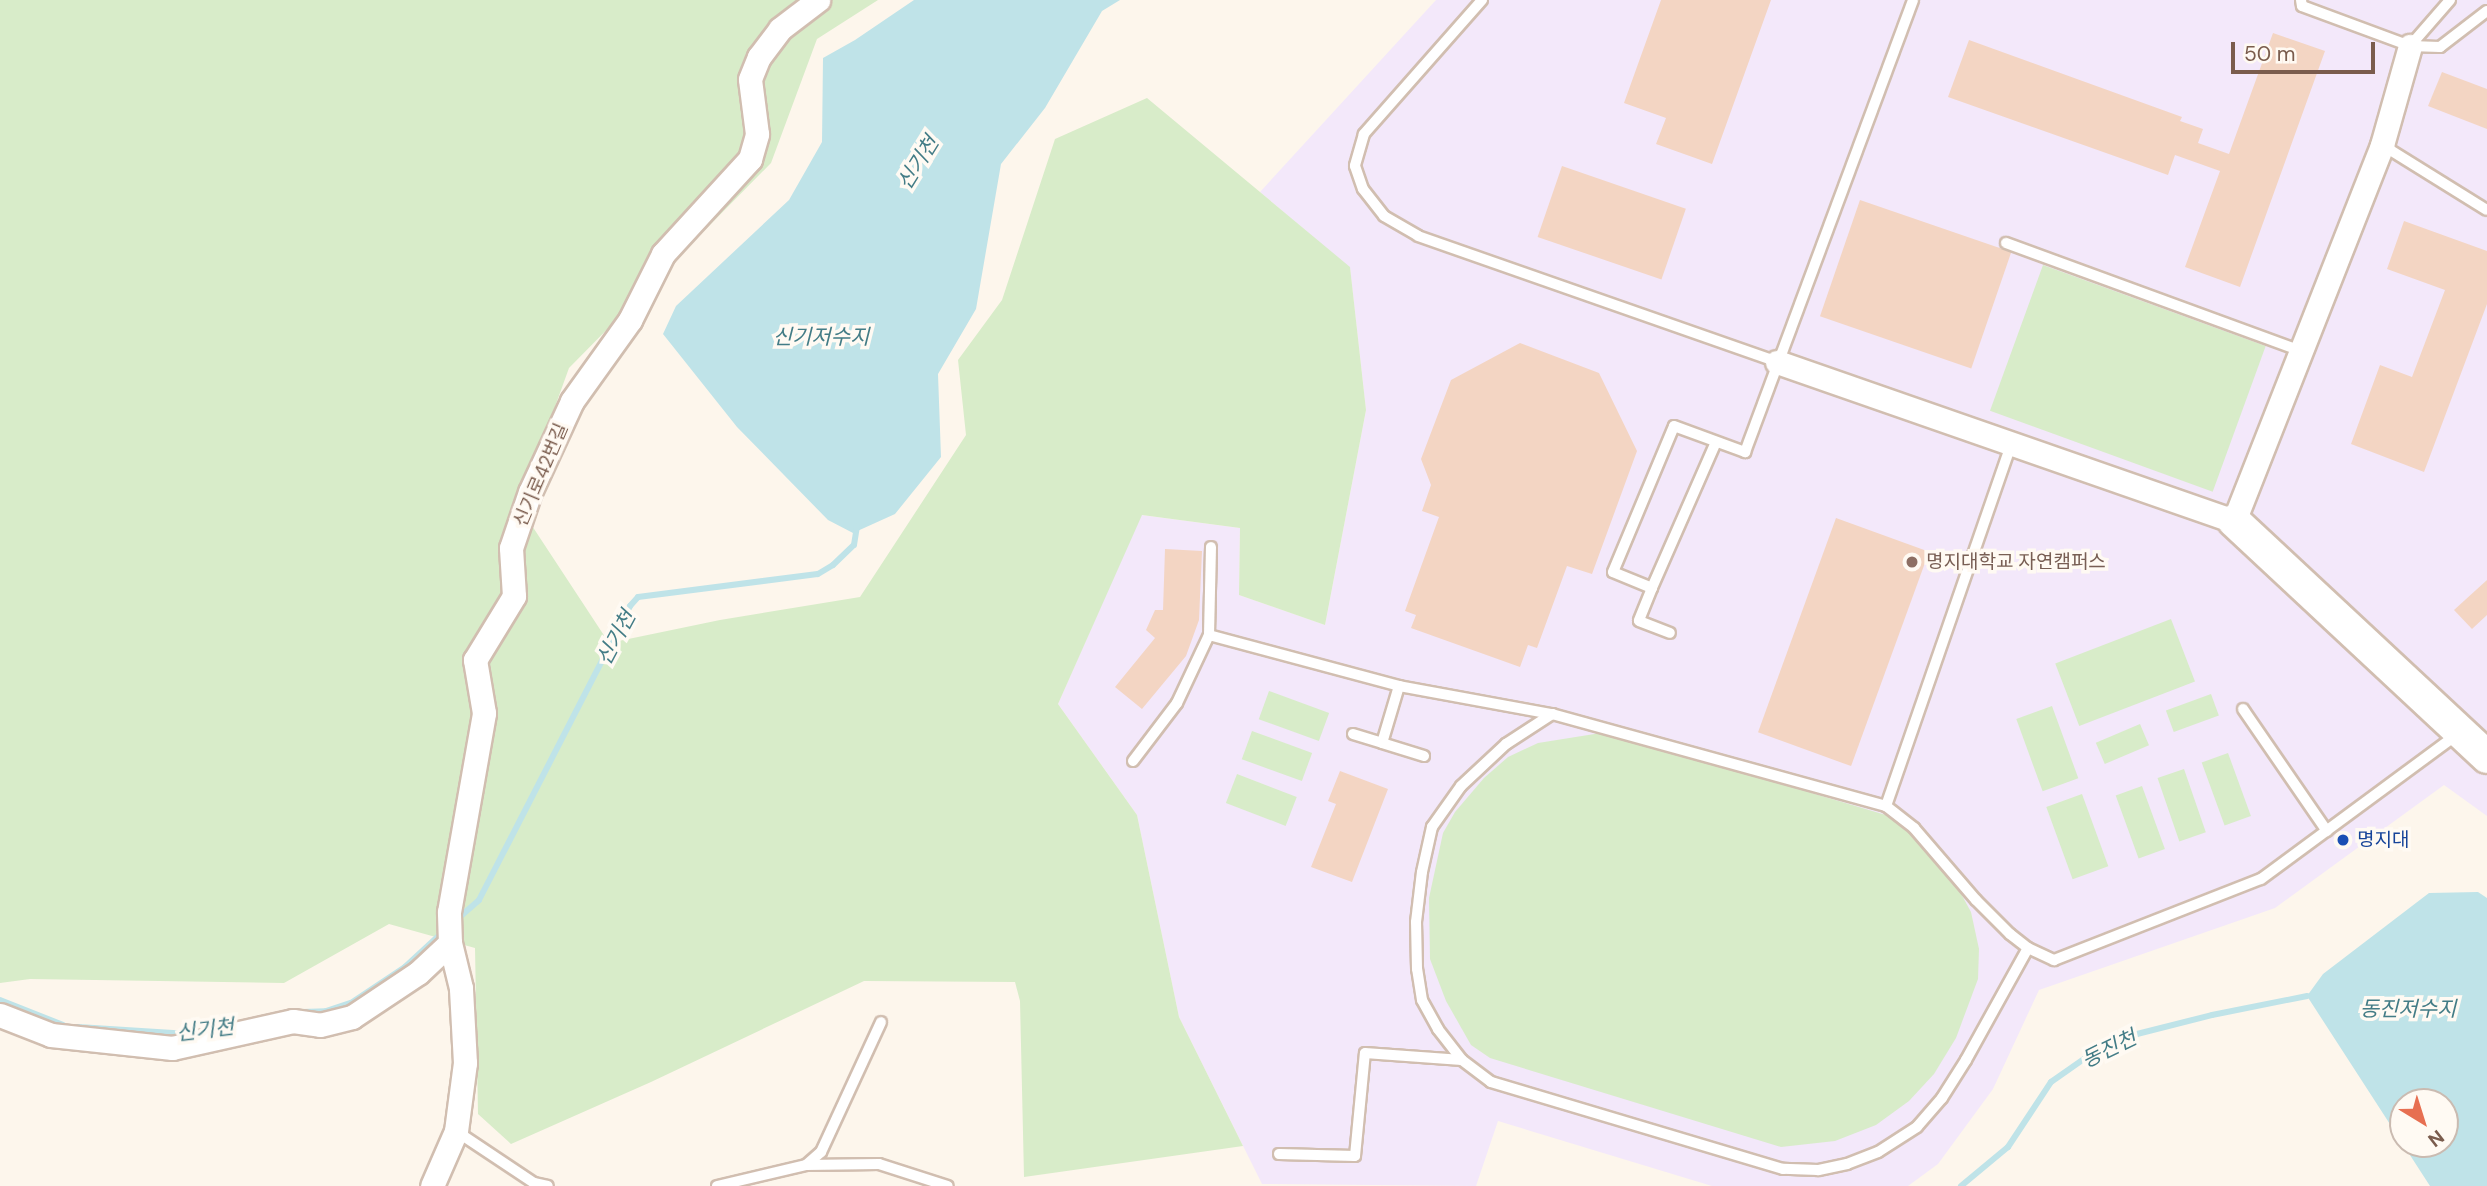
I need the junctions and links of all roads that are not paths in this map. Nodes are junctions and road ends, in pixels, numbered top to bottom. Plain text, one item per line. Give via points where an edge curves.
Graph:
1 (818, 0) edge
2 (1482, 0) edge
3 (1913, 0) edge
4 (2301, 0) edge
5 (2450, 0) edge
6 (2487, 11) edge
7 (2410, 46) junction
8 (2382, 145) junction
9 (2487, 210) edge
10 (2006, 243) dead end
11 (2301, 351) junction
12 (1777, 362) junction
13 (1716, 442) junction
14 (2012, 442) junction
15 (2234, 521) junction
16 (1211, 547) dead end
17 (1653, 588) junction
18 (1670, 633) dead end
19 (1209, 635) junction
20 (1399, 686) junction
21 (2243, 709) dead end
22 (1552, 715) junction
23 (2460, 732) junction
24 (1353, 734) dead end
25 (1382, 743) junction
26 (1424, 756) dead end
27 (2487, 757) edge
28 (1133, 761) dead end
29 (1886, 806) junction
30 (2327, 831) junction
31 (450, 943) junction
32 (2028, 948) junction
33 (0, 1015) edge
34 (881, 1022) dead end
35 (1462, 1060) junction
36 (456, 1131) junction
37 (1279, 1154) dead end
38 (806, 1165) junction
39 (432, 1186) edge
40 (548, 1186) edge
41 (717, 1186) edge
42 (948, 1186) edge

1 - 31 street, 신기로42번길 via 780,29 759,57 750,79 757,134 750,159 663,254 630,320 572,401 530,492 511,548 514,596 475,660 484,713 449,912
2 - 12 lane via 1364,134 1355,166 1363,189 1384,216 1418,236
3 - 12 lane
4 - 7 lane via 2302,6
5 - 7 lane
6 - 7 lane via 2440,47
7 - 8 street
8 - 9 lane
8 - 11 street
10 - 11 lane
11 - 15 street
12 - 13 lane via 1745,452
12 - 14 street
13 - 17 lane
13 - 17 lane via 1674,426 1613,572
14 - 15 street
14 - 29 lane
15 - 23 main road
16 - 19 lane
17 - 18 lane via 1639,621
19 - 20 lane
19 - 28 lane via 1177,703
20 - 22 lane
20 - 25 lane
21 - 30 lane
22 - 29 lane
22 - 35 lane via 1506,744 1461,786 1432,827 1416,922 1417,969 1422,1000
23 - 27 main road
23 - 30 lane
24 - 25 lane
25 - 26 lane
29 - 32 lane via 1914,828 1976,900
30 - 32 lane via 2261,879 2054,960
31 - 33 street via 418,973 352,1017 320,1025 293,1021 172,1048 51,1035
31 - 36 street, 신기로42번길 via 461,988 464,1063
32 - 35 lane via 1948,1089 1917,1127 1878,1152 1818,1170 1783,1170 1491,1082
34 - 38 lane via 821,1152
35 - 37 lane via 1365,1053 1355,1156
36 - 39 street, 신기로42번길
36 - 40 lane via 524,1177
38 - 41 lane
38 - 42 lane via 879,1164

